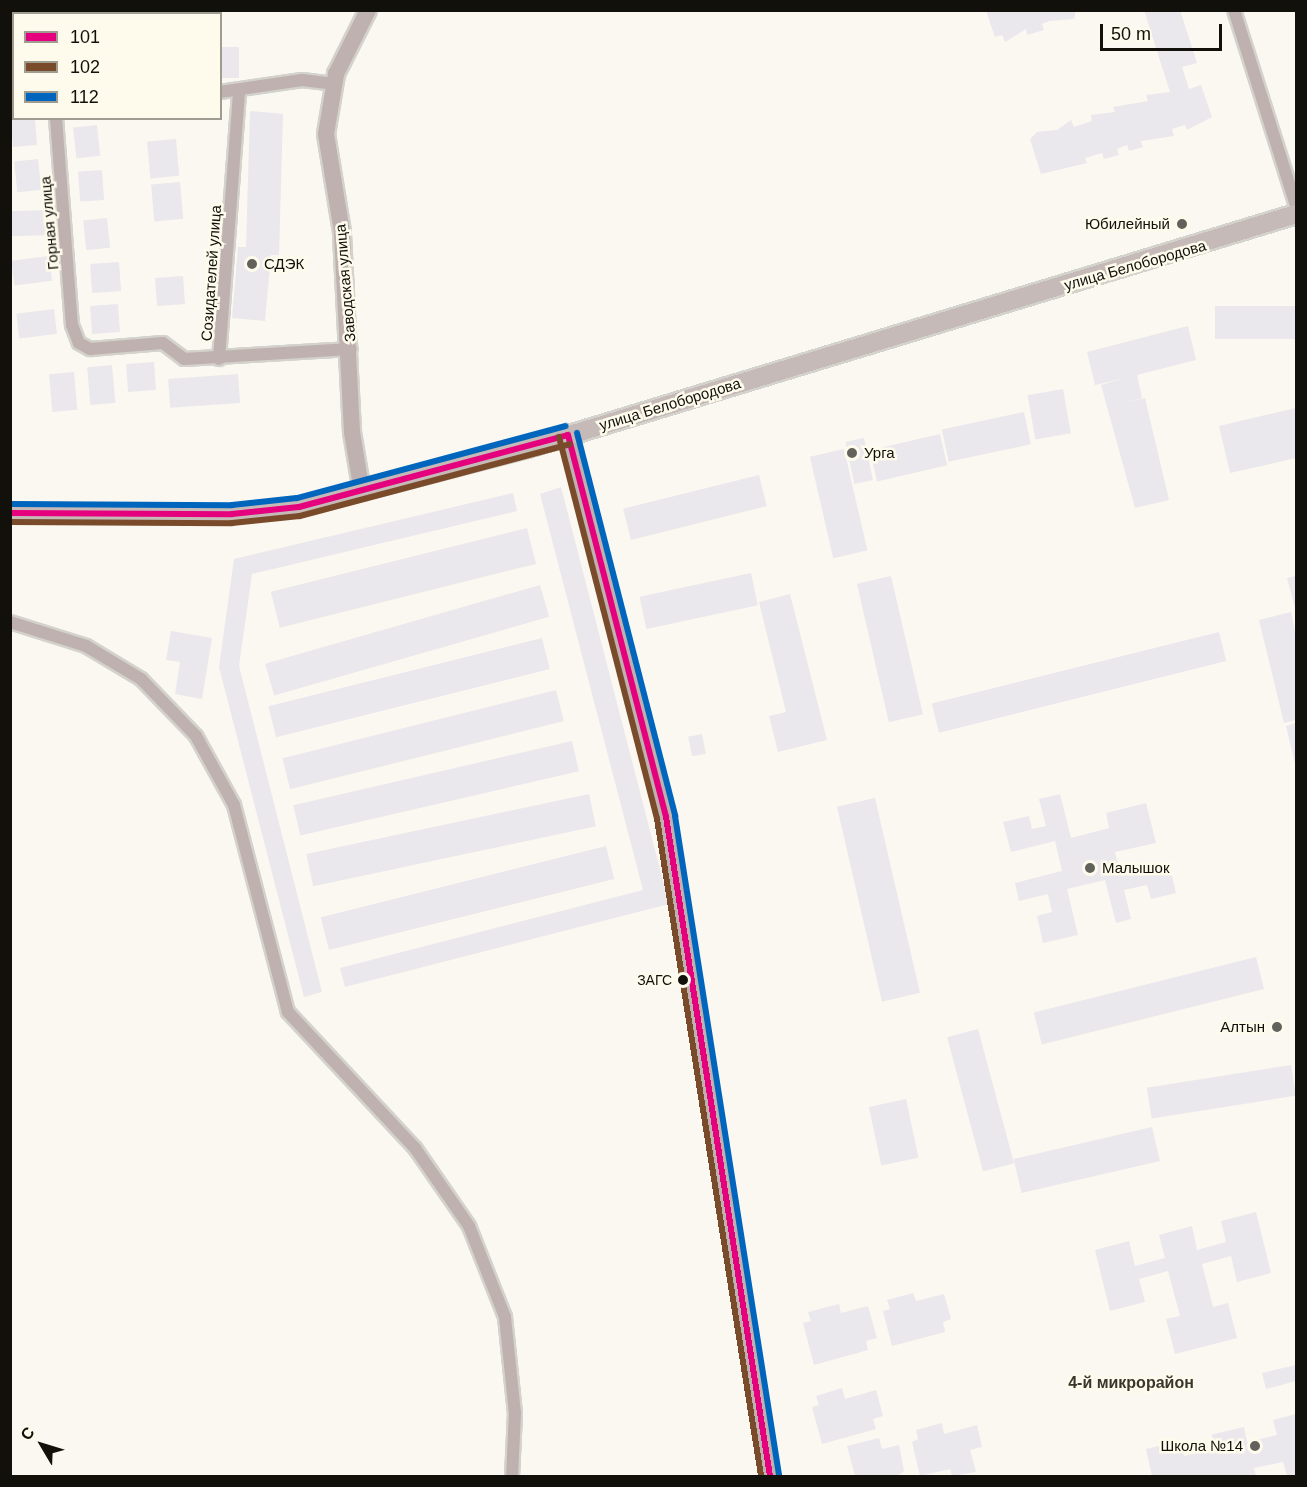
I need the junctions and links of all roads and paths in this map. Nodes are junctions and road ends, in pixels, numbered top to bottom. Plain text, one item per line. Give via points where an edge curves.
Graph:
1 (368, 10) edge
2 (1234, 10) edge
3 (334, 84) junction
4 (222, 92) edge
5 (239, 92) junction
6 (56, 120) edge
7 (1296, 206) edge
8 (1296, 214) edge
9 (351, 349) junction
10 (219, 359) junction
11 (568, 435) junction
12 (362, 492) junction
13 (10, 513) edge
14 (10, 622) edge
15 (512, 1476) edge
16 (770, 1476) edge

1 - 3 street, Заводская улица
2 - 7 street
3 - 5 street via 302,80
3 - 9 street, Заводская улица via 326,134 342,232
4 - 5 street
5 - 10 street, Созидателей улица
6 - 10 street, Горная улица via 75,338 90,349 163,343 184,359
8 - 11 main road, улица Белобородова
9 - 10 street, Созидателей улица
9 - 12 street, Заводская улица via 352,432
11 - 12 main road, улица Белобородова
11 - 16 street via 666,817
12 - 13 main road, улица Белобородова via 299,507 232,514
14 - 15 street via 95,651 141,679 196,736 234,806 288,1012 415,1148 469,1226 504,1317 515,1413

